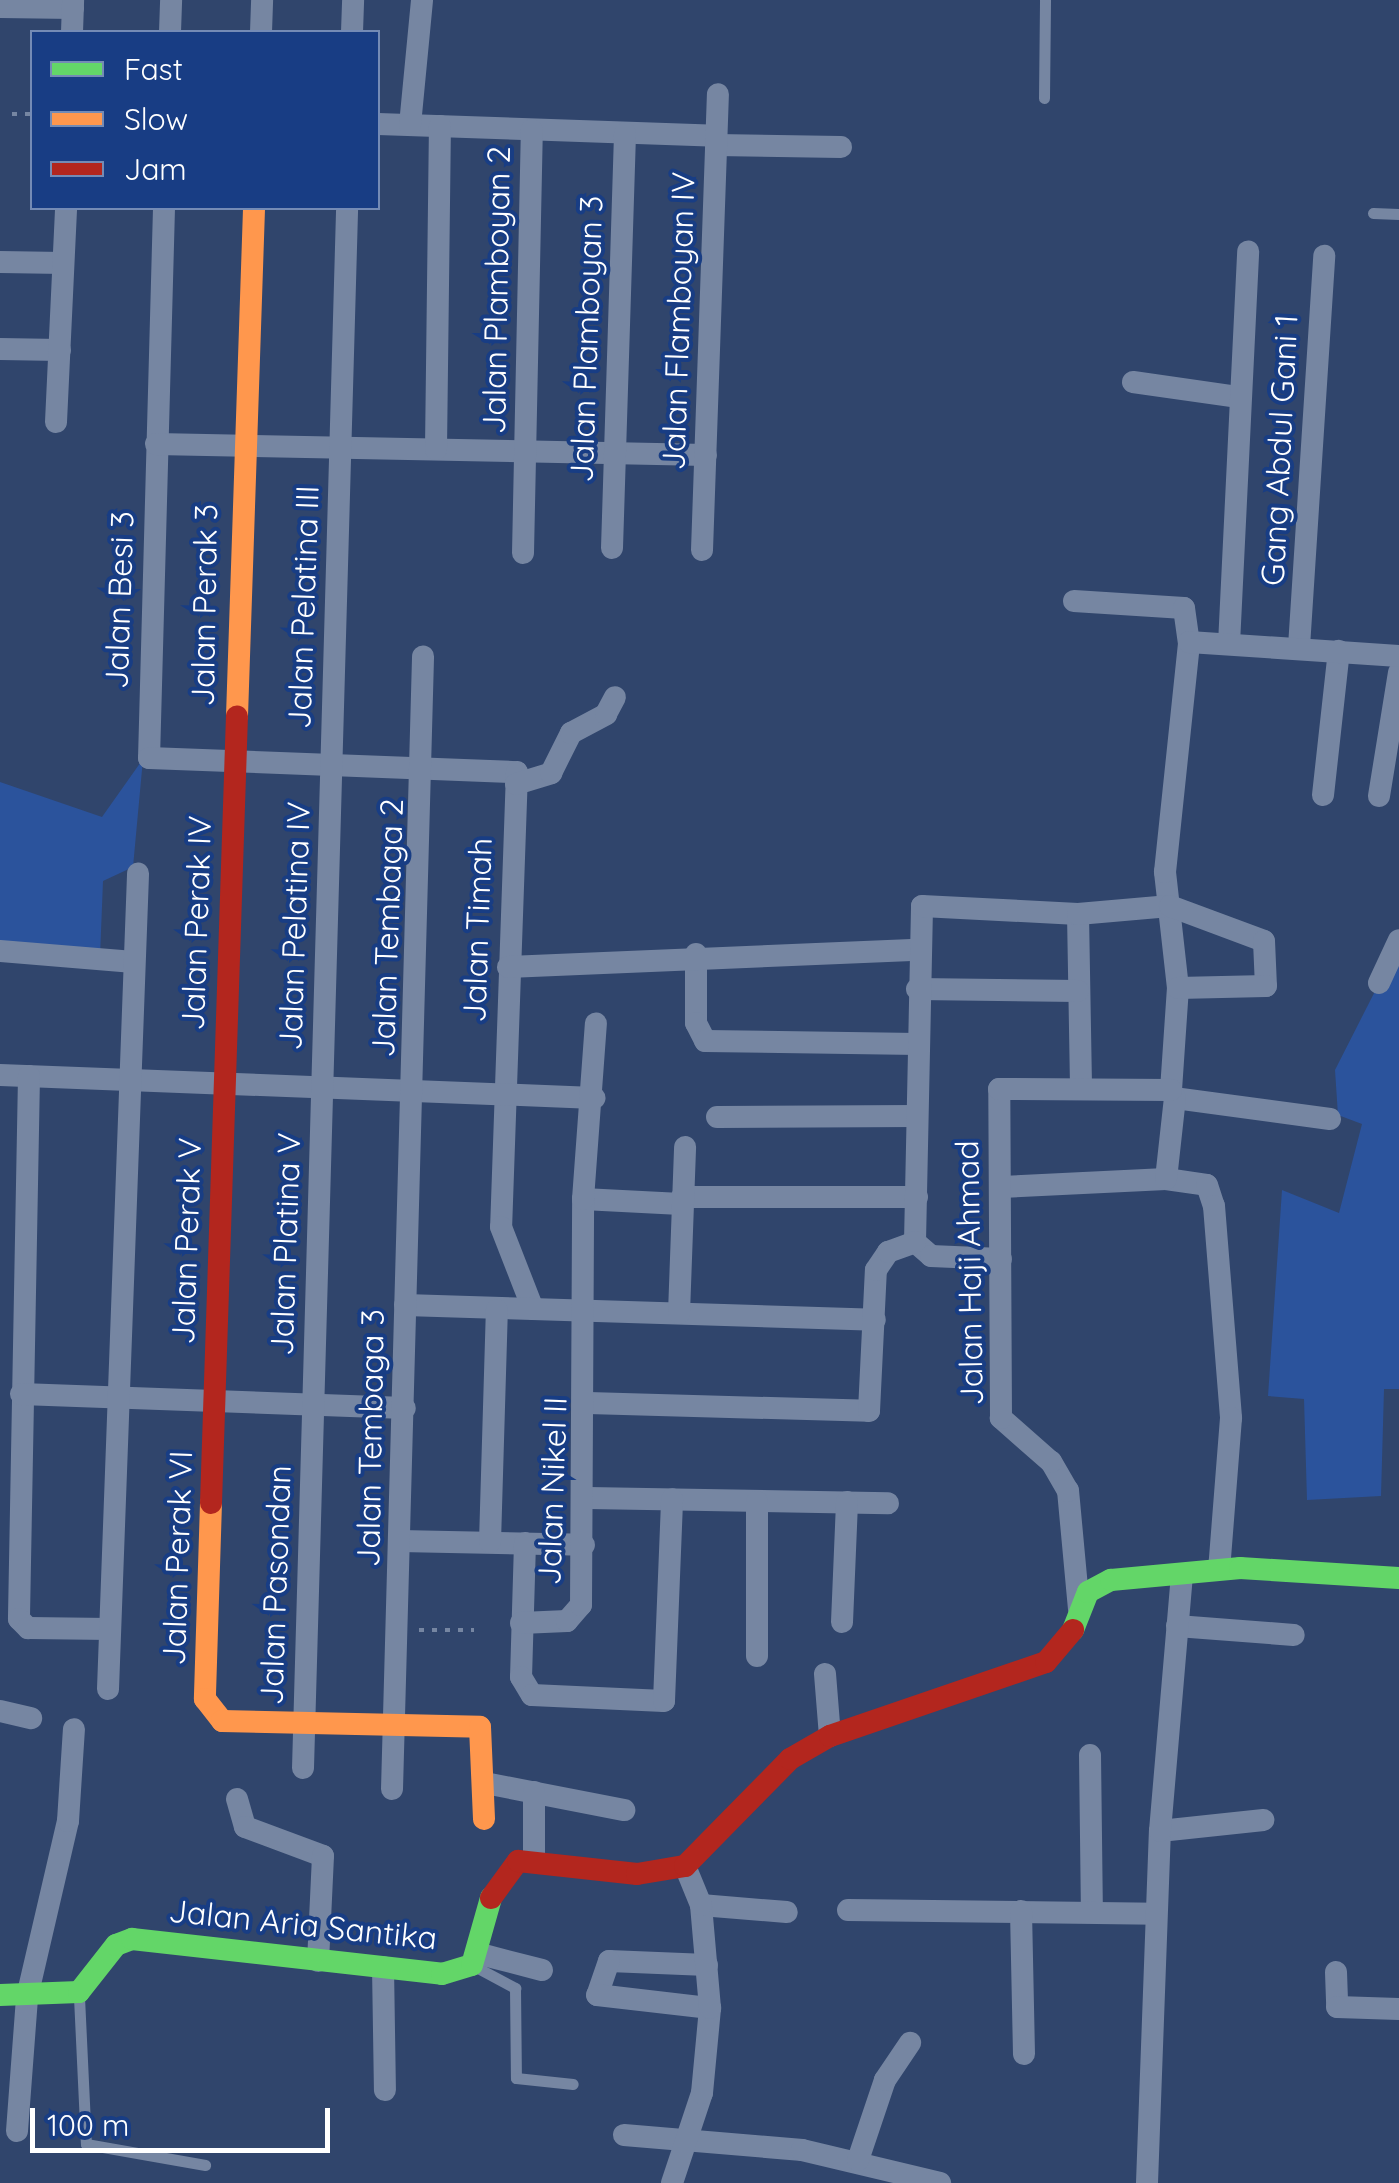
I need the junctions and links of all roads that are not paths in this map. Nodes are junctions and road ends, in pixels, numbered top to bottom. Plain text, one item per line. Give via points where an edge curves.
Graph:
1 (171, 0) edge
2 (262, 0) edge
3 (353, 0) edge
4 (422, 0) edge
5 (1045, 0) edge
6 (73, 4) edge
7 (0, 6) edge
8 (72, 30) edge
9 (170, 30) edge
10 (261, 30) edge
11 (352, 30) edge
12 (718, 94) dead end
13 (1044, 98) dead end
14 (380, 124) edge
15 (410, 125) junction
16 (440, 126) junction
17 (532, 130) junction
18 (625, 132) junction
19 (716, 140) junction
20 (840, 147) dead end
21 (66, 210) edge
22 (164, 210) edge
23 (254, 210) edge
24 (347, 210) edge
25 (1373, 214) dead end
26 (1399, 214) edge
27 (1248, 252) dead end
28 (1324, 256) dead end
29 (0, 262) edge
30 (63, 263) junction
31 (0, 348) edge
32 (60, 350) junction
33 (1133, 382) dead end
34 (1239, 397) junction
35 (56, 422) dead end
36 (156, 444) junction
37 (240, 446) junction
38 (340, 448) junction
39 (436, 449) junction
40 (525, 451) junction
41 (615, 453) junction
42 (706, 455) junction
43 (612, 548) dead end
44 (702, 550) dead end
45 (523, 553) dead end
46 (1074, 601) dead end
47 (1189, 642) junction
48 (1229, 644) junction
49 (1299, 646) junction
50 (1339, 651) junction
51 (423, 656) dead end
52 (1399, 656) edge
53 (1399, 674) edge
54 (615, 697) dead end
55 (233, 766) junction
56 (331, 768) junction
57 (425, 770) junction
58 (516, 778) junction
59 (1322, 795) dead end
60 (1379, 796) dead end
61 (138, 874) dead end
62 (1170, 906) junction
63 (1078, 914) junction
64 (1399, 940) edge
65 (918, 950) junction
66 (0, 951) edge
67 (696, 954) junction
68 (134, 962) junction
69 (508, 967) junction
70 (1379, 983) dead end
71 (1178, 988) junction
72 (917, 989) junction
73 (1078, 991) junction
74 (596, 1023) dead end
75 (918, 1044) junction
76 (0, 1075) edge
77 (29, 1076) junction
78 (130, 1079) junction
79 (224, 1082) junction
80 (322, 1086) junction
81 (1082, 1088) junction
82 (415, 1089) junction
83 (503, 1092) junction
84 (1173, 1094) junction
85 (595, 1098) junction
86 (717, 1116) dead end
87 (917, 1116) junction
88 (1330, 1119) dead end
89 (685, 1147) dead end
90 (1166, 1179) junction
91 (1002, 1187) junction
92 (917, 1198) junction
93 (682, 1200) junction
94 (583, 1210) junction
95 (914, 1242) junction
96 (1002, 1259) junction
97 (406, 1304) junction
98 (534, 1308) junction
99 (497, 1310) junction
100 (587, 1310) junction
101 (679, 1312) junction
102 (875, 1320) junction
103 (11, 1350) edge
104 (21, 1394) junction
105 (119, 1398) junction
106 (214, 1402) junction
107 (588, 1403) junction
108 (313, 1405) junction
109 (405, 1408) junction
110 (588, 1498) junction
111 (672, 1499) junction
112 (757, 1502) junction
113 (846, 1502) junction
114 (888, 1503) dead end
115 (400, 1540) junction
116 (490, 1542) junction
117 (525, 1542) junction
118 (584, 1544) junction
119 (1219, 1569) junction
120 (1182, 1575) junction
121 (1399, 1578) edge
122 (1079, 1609) junction
123 (842, 1622) dead end
124 (521, 1623) junction
125 (1177, 1626) junction
126 (110, 1629) junction
127 (1294, 1635) dead end
128 (757, 1656) dead end
129 (824, 1674) dead end
130 (108, 1690) dead end
131 (0, 1711) edge
132 (31, 1718) dead end
133 (304, 1723) junction
134 (394, 1725) junction
135 (74, 1729) dead end
136 (830, 1736) junction
137 (1090, 1755) dead end
138 (302, 1768) dead end
139 (486, 1782) junction
140 (392, 1789) dead end
141 (534, 1792) junction
142 (236, 1799) dead end
143 (624, 1810) dead end
144 (484, 1819) dead end
145 (1263, 1820) dead end
146 (1160, 1831) junction
147 (534, 1860) junction
148 (685, 1866) junction
149 (701, 1905) junction
150 (848, 1910) dead end
151 (787, 1912) dead end
152 (1021, 1912) junction
153 (1092, 1912) junction
154 (1156, 1914) junction
155 (476, 1960) junction
156 (318, 1961) junction
157 (707, 1965) junction
158 (383, 1967) junction
159 (542, 1970) dead end
160 (1336, 1972) dead end
161 (79, 1992) junction
162 (0, 1995) edge
163 (27, 1997) junction
164 (710, 2008) junction
165 (1399, 2009) edge
166 (910, 2043) dead end
167 (1024, 2054) dead end
168 (573, 2084) dead end
169 (385, 2090) dead end
170 (18, 2132) dead end
171 (624, 2136) dead end
172 (681, 2140) junction
173 (858, 2160) junction
174 (205, 2165) dead end
175 (899, 2178) edge
176 (672, 2183) edge
177 (940, 2183) edge
178 (1148, 2183) edge

1 - 9 street
2 - 10 street
3 - 11 street
4 - 15 street
5 - 13 lane
6 - 7 street
6 - 8 street
12 - 19 street, Jalan Flamboyan IV
14 - 15 street
15 - 16 street
16 - 17 street
16 - 39 street
17 - 18 street
17 - 40 street, Jalan Plamboyan 2
18 - 19 street
18 - 41 street, Jalan Plamboyan 3
19 - 20 street
19 - 42 street, Jalan Flamboyan IV
21 - 30 street
22 - 36 street, Jalan Besi 3
23 - 37 street, Jalan Perak 3
24 - 38 street, Jalan Pelatina III
25 - 26 lane
27 - 34 street
28 - 49 street, Gang Abdul Gani 1
29 - 30 street
30 - 32 street
31 - 32 street
32 - 35 street
33 - 34 street
34 - 48 street
36 - 37 street
36 - 55 street, Jalan Besi 3 via 149,758
37 - 38 street
37 - 55 street, Jalan Perak 3
38 - 39 street
38 - 56 street, Jalan Pelatina III
39 - 40 street
40 - 41 street
40 - 45 street, Jalan Plamboyan 2
41 - 42 street
41 - 43 street, Jalan Plamboyan 3
42 - 44 street, Jalan Flamboyan IV
46 - 47 street via 1184,608
47 - 48 street
47 - 62 street
48 - 49 street
49 - 50 street
50 - 52 street
50 - 59 street
51 - 57 street, Jalan Tembaga 2
53 - 60 street
54 - 58 street via 606,714 572,733 552,773
55 - 56 street
55 - 79 street, Jalan Perak IV
56 - 57 street
56 - 80 street, Jalan Pelatina IV
57 - 58 street
57 - 82 street, Jalan Tembaga 2
58 - 69 street, Jalan Timah
61 - 68 street
62 - 63 street
62 - 71 street
62 - 71 street via 1256,934 1270,958 1260,988
63 - 65 street via 928,902 918,912
63 - 73 street
64 - 70 street
65 - 67 street
65 - 72 street
66 - 68 street
67 - 69 street
67 - 75 street via 696,1023 705,1041
68 - 78 street
69 - 83 street, Jalan Timah
71 - 84 street
72 - 73 street
72 - 75 street
73 - 81 street
74 - 85 street, Jalan Nikel II
75 - 87 street
76 - 77 street
77 - 78 street
77 - 103 street
78 - 79 street
78 - 105 street
79 - 80 street
79 - 106 street, Jalan Perak V
80 - 82 street
80 - 108 street, Jalan Platina V
81 - 84 street
81 - 91 street, Jalan Haji Ahmad via 1000,1088
82 - 83 street
82 - 97 street, Jalan Tembaga 3
83 - 85 street
83 - 98 street, Jalan Timah via 502,1227
84 - 88 street
84 - 90 street
85 - 94 street, Jalan Nikel II
86 - 87 street
87 - 92 street
89 - 93 street
90 - 91 street
90 - 119 street via 1202,1184 1213,1195 1230,1335
91 - 96 street, Jalan Haji Ahmad
92 - 93 street
92 - 95 street
93 - 94 street
93 - 101 street
94 - 100 street, Jalan Nikel II
95 - 96 street via 931,1256
95 - 102 street via 879,1259
96 - 122 street, Jalan Haji Ahmad via 1002,1418 1052,1462 1068,1491
97 - 99 street
97 - 109 street, Jalan Tembaga 3
98 - 99 street
98 - 100 street
99 - 116 street
100 - 101 street
100 - 107 street, Jalan Nikel II
101 - 102 street
102 - 107 street via 876,1396 864,1413
103 - 104 street
104 - 105 street
104 - 126 street via 19,1619 28,1628
105 - 106 street
105 - 126 street
106 - 108 street
106 - 133 street, Jalan Perak VI via 210,1715
107 - 110 street, Jalan Nikel II
108 - 109 street
108 - 133 street, Jalan Pasondan
109 - 115 street, Jalan Tembaga 3
110 - 111 street
110 - 118 street, Jalan Nikel II
111 - 112 street
111 - 124 street via 664,1701 532,1695 522,1677
112 - 113 street
112 - 128 street
113 - 114 street
113 - 123 street
115 - 116 street
115 - 134 street, Jalan Tembaga 3
116 - 117 street
117 - 118 street
117 - 124 street
118 - 124 street, Jalan Nikel II via 577,1614
119 - 120 street
119 - 121 street
120 - 122 street via 1111,1580
120 - 125 street
122 - 136 street via 1068,1644 1046,1662
125 - 127 street
125 - 146 street
126 - 130 street
129 - 136 street
131 - 132 street
133 - 134 street
133 - 138 street, Jalan Pasondan
134 - 139 street via 480,1727
134 - 140 street, Jalan Tembaga 3
135 - 163 street via 68,1820
136 - 148 street via 790,1759
137 - 153 street
139 - 141 street
139 - 144 street
141 - 143 street
141 - 147 street
142 - 156 street via 245,1826 323,1856
145 - 146 street
146 - 154 street
147 - 148 street via 637,1874
147 - 155 street, Jalan Aria Santika via 496,1880
148 - 149 street
149 - 151 street
149 - 157 street
150 - 152 street
152 - 153 street
152 - 167 street
153 - 154 street
154 - 178 street
155 - 158 street, Jalan Aria Santika via 442,1974
155 - 159 street
155 - 168 lane via 516,1988 516,2078
156 - 158 street, Jalan Aria Santika
156 - 161 street, Jalan Aria Santika via 132,1939 116,1945
157 - 164 street
157 - 164 street via 609,1961 597,1995
158 - 169 street
160 - 165 street via 1336,2007
161 - 163 street
161 - 174 lane via 86,2144
162 - 163 street
163 - 170 street
164 - 172 street via 702,2093
166 - 173 street via 884,2080
171 - 172 street
172 - 173 street
172 - 176 street
173 - 175 street
175 - 177 street

